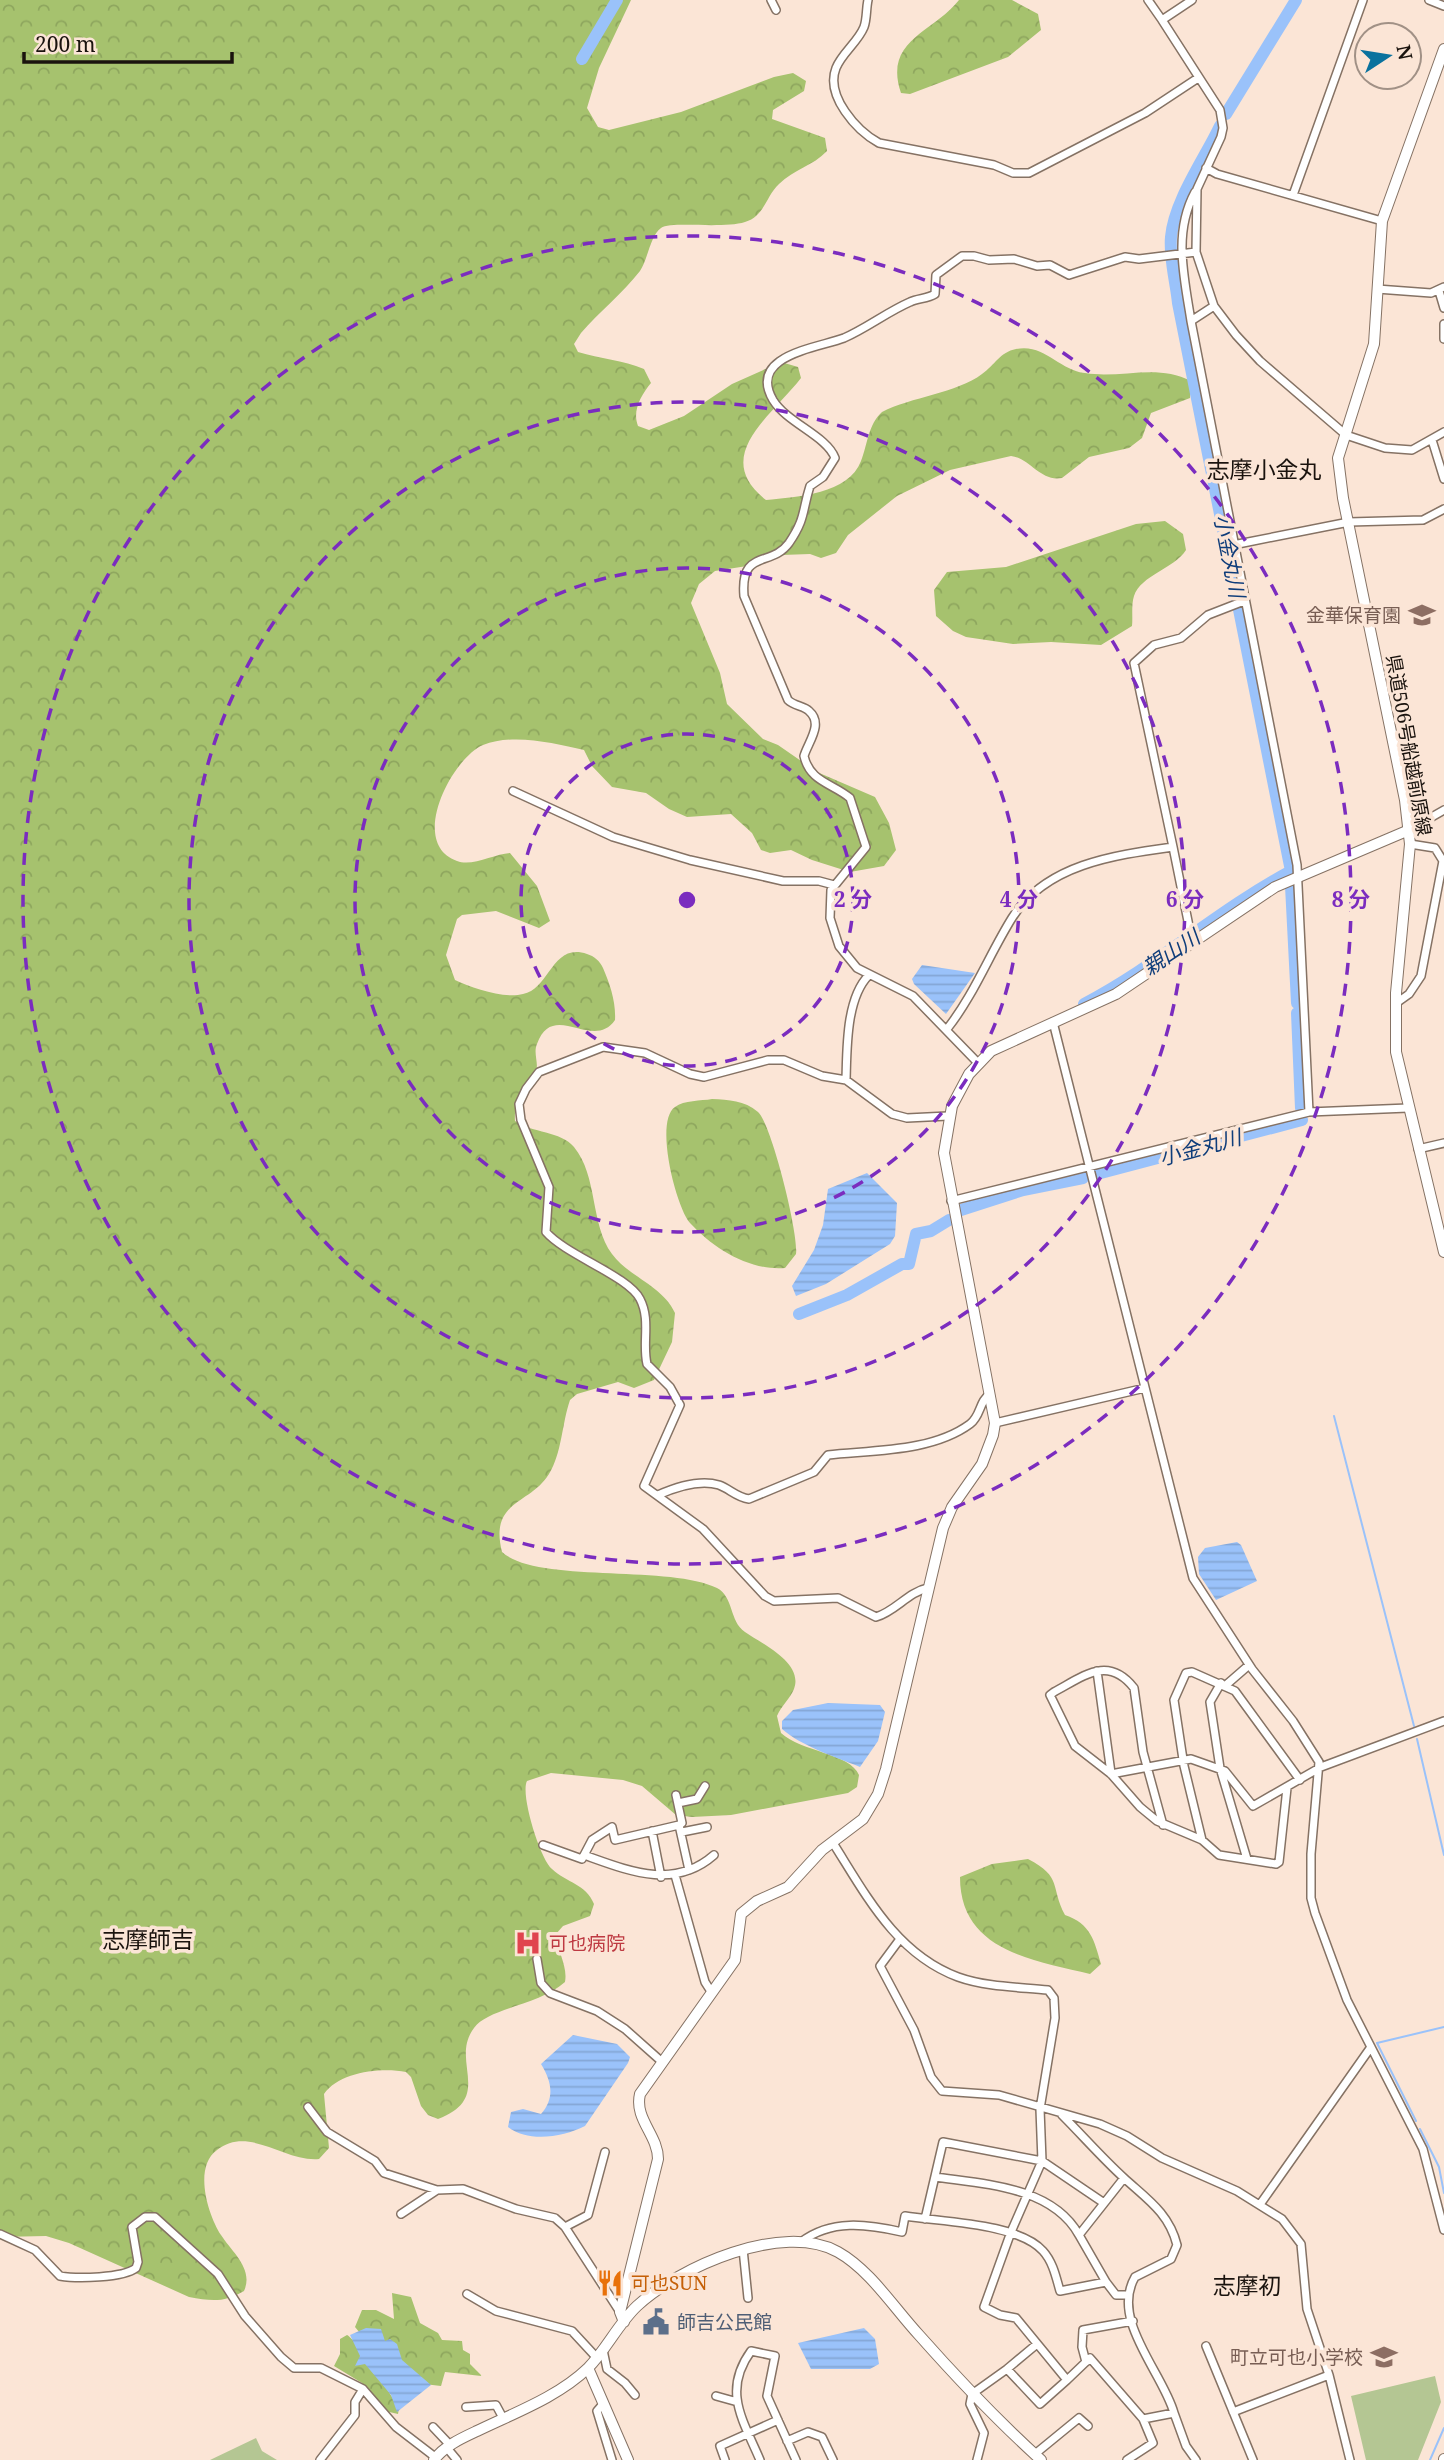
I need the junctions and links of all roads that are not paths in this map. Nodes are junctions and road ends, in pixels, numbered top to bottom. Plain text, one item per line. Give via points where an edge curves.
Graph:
1 (771, 0) edge
2 (868, 0) edge
3 (1148, 0) edge
4 (1192, 0) edge
5 (1363, 0) edge
6 (1429, 0) edge
7 (1444, 6) edge
8 (776, 10) dead end
9 (1162, 20) junction
10 (1444, 49) edge
11 (1198, 78) junction
12 (1206, 168) junction
13 (1197, 189) junction
14 (1293, 195) junction
15 (1382, 221) junction
16 (1196, 252) junction
17 (1182, 253) junction
18 (1377, 289) junction
19 (1442, 289) edge
20 (1214, 306) junction
21 (1444, 308) edge
22 (1191, 321) junction
23 (1444, 324) edge
24 (1444, 338) edge
25 (1444, 432) edge
26 (1346, 435) junction
27 (1432, 440) junction
28 (1444, 479) edge
29 (1444, 509) edge
30 (1349, 522) junction
31 (1233, 545) junction
32 (1244, 601) junction
33 (513, 791) dead end
34 (1444, 810) edge
35 (1409, 830) junction
36 (1410, 844) junction
37 (1173, 847) junction
38 (1297, 877) junction
39 (834, 885) junction
40 (1191, 938) junction
41 (869, 975) junction
42 (1395, 1004) junction
43 (1053, 1022) junction
44 (947, 1029) junction
45 (978, 1063) junction
46 (846, 1080) junction
47 (1408, 1108) junction
48 (1309, 1112) junction
49 (948, 1116) junction
50 (1444, 1143) edge
51 (1418, 1149) junction
52 (1090, 1167) junction
53 (951, 1201) junction
54 (1444, 1252) edge
55 (1145, 1388) junction
56 (990, 1394) junction
57 (995, 1423) junction
58 (658, 1495) junction
59 (928, 1588) junction
60 (1249, 1665) junction
61 (1097, 1671) junction
62 (1224, 1684) junction
63 (1444, 1721) edge
64 (1183, 1759) junction
65 (1321, 1767) junction
66 (1147, 1769) junction
67 (1220, 1769) junction
68 (1111, 1774) junction
69 (1300, 1780) junction
70 (705, 1786) dead end
71 (1287, 1788) junction
72 (1163, 1825) junction
73 (707, 1827) dead end
74 (681, 1829) junction
75 (652, 1832) junction
76 (1202, 1840) junction
77 (833, 1843) junction
78 (543, 1845) dead end
79 (584, 1855) junction
80 (714, 1855) dead end
81 (1247, 1859) junction
82 (689, 1870) junction
83 (675, 1875) junction
84 (661, 1877) junction
85 (900, 1939) junction
86 (537, 1959) dead end
87 (712, 1993) junction
88 (1371, 2047) junction
89 (661, 2062) junction
90 (308, 2108) dead end
91 (1040, 2109) junction
92 (1062, 2115) junction
93 (605, 2152) dead end
94 (1042, 2161) junction
95 (935, 2177) junction
96 (1124, 2178) junction
97 (437, 2190) junction
98 (1029, 2194) junction
99 (1104, 2203) junction
100 (1261, 2203) junction
101 (401, 2214) dead end
102 (925, 2219) junction
103 (565, 2227) junction
104 (1444, 2230) edge
105 (1011, 2232) junction
106 (0, 2234) edge
107 (1079, 2235) junction
108 (800, 2243) junction
109 (743, 2249) junction
110 (1106, 2282) junction
111 (467, 2294) dead end
112 (1129, 2295) junction
113 (748, 2298) dead end
114 (622, 2317) junction
115 (1133, 2321) junction
116 (1037, 2344) junction
117 (1206, 2346) dead end
118 (600, 2354) junction
119 (1086, 2362) junction
120 (588, 2368) junction
121 (1007, 2369) junction
122 (1329, 2375) junction
123 (1067, 2380) junction
124 (363, 2389) junction
125 (972, 2394) junction
126 (635, 2395) dead end
127 (716, 2396) dead end
128 (734, 2401) junction
129 (603, 2404) junction
130 (466, 2407) dead end
131 (1233, 2412) junction
132 (1174, 2413) junction
133 (503, 2418) junction
134 (1143, 2419) junction
135 (778, 2420) junction
136 (1088, 2426) dead end
137 (433, 2427) dead end
138 (748, 2433) junction
139 (788, 2441) junction
140 (449, 2446) junction
141 (1038, 2457) edge
142 (435, 2459) edge
143 (320, 2460) edge
144 (457, 2460) edge
145 (612, 2460) edge
146 (628, 2460) edge
147 (725, 2460) edge
148 (760, 2460) edge
149 (796, 2460) edge
150 (833, 2460) edge
151 (977, 2460) edge
152 (1127, 2460) edge
153 (1196, 2460) edge
154 (1253, 2460) edge
155 (1350, 2460) edge

1 - 8 street
2 - 11 street via 863,30 842,57 833,83 837,99 866,136 879,143 1029,173 1146,113
3 - 9 street
4 - 9 street
5 - 14 street
6 - 7 street
9 - 11 street
10 - 15 street, 県道506号船越前原線
11 - 12 street via 1220,110 1223,128
12 - 13 street
12 - 14 street
13 - 16 street
13 - 17 street via 1182,221
14 - 15 street
15 - 18 street, 県道506号船越前原線
16 - 17 street
16 - 20 street
17 - 22 street
17 - 39 street via 1125,257 1069,275 1050,265 962,256 936,275 937,290 930,297 914,300 841,339 786,356 772,368 769,394 776,405 827,446 835,458 810,486 805,516 787,546 762,557 745,572 744,596 788,700 809,710 815,720 804,756 806,766 820,781 850,797 864,838 866,847
18 - 19 street
18 - 26 street, 県道506号船越前原線 via 1374,344
19 - 21 street
20 - 22 street
20 - 26 street via 1260,360
22 - 31 street
23 - 24 street
25 - 27 street
26 - 27 street via 1401,450
26 - 30 street, 県道506号船越前原線 via 1338,458
27 - 28 street
29 - 30 street via 1423,520
30 - 31 street
30 - 35 street, 県道506号船越前原線
31 - 32 street
32 - 37 street via 1229,604 1196,623 1181,638 1154,645 1134,663
32 - 38 street
33 - 39 street via 613,836 690,860 783,881
34 - 35 street
35 - 36 street, 県道506号船越前原線
35 - 38 street
36 - 42 street, 県道506号船越前原線
36 - 42 street via 1435,848 1443,861 1421,976
37 - 40 street
37 - 44 street via 1085,862 1027,899
38 - 40 street
38 - 48 street
39 - 41 street via 832,931 846,956
40 - 43 street via 1116,994
41 - 44 street via 913,996
41 - 46 street via 854,999
42 - 47 street, 県道506号船越前原線 via 1396,1052
43 - 45 street via 1008,1041
43 - 52 street
44 - 45 street
45 - 49 street
46 - 49 street via 892,1114
46 - 58 street via 822,1076 784,1060 704,1077 646,1053 603,1047 539,1072 519,1104 521,1120 549,1187 546,1232 593,1267 630,1287 639,1298 645,1316 647,1364 680,1405 644,1486
47 - 48 street
47 - 51 street, 県道506号船越前原線
48 - 52 street
49 - 53 street via 944,1153
50 - 51 street
51 - 54 street, 県道506号船越前原線
52 - 53 street
52 - 55 street
53 - 56 street
55 - 57 street
55 - 60 street via 1193,1578
56 - 57 street
56 - 58 street via 978,1417 949,1435 914,1445 828,1455 814,1472 749,1499 738,1498 719,1485 690,1484
57 - 59 street via 982,1464 943,1528
58 - 59 street via 703,1529 736,1568 774,1601 838,1598 876,1617
59 - 77 street via 878,1794 863,1819
60 - 62 street
60 - 65 street via 1293,1721
61 - 66 street via 1118,1672 1134,1688
61 - 68 street
61 - 68 street via 1050,1695 1075,1746
62 - 64 street via 1192,1672 1181,1681 1174,1700
62 - 67 street via 1210,1702
62 - 69 street via 1235,1691
63 - 65 street
64 - 66 street
64 - 67 street
64 - 76 street
65 - 69 street
65 - 88 street via 1312,1837 1311,1898 1334,1967
66 - 68 street
66 - 72 street
67 - 71 street via 1253,1806
67 - 81 street
68 - 72 street
69 - 71 street
70 - 74 street via 697,1799 677,1799
71 - 81 street via 1279,1862
72 - 76 street
73 - 74 street
74 - 75 street
74 - 82 street
75 - 79 street via 615,1840 612,1827 592,1840
75 - 84 street
76 - 81 street via 1219,1855
77 - 85 street via 869,1905
77 - 87 street via 788,1887 741,1914 735,1960
78 - 79 street via 582,1859
79 - 84 street
80 - 82 street
82 - 83 street
83 - 84 street
83 - 87 street
85 - 91 street via 880,1966 914,2030 935,2084 946,2092 999,2095
85 - 91 street via 961,1978 1051,1992 1055,2027
86 - 89 street via 541,1983 550,1993 597,2011
87 - 89 street
88 - 100 street
88 - 104 street via 1423,2150
89 - 114 street via 638,2101 658,2159
90 - 97 street via 327,2132 375,2161 384,2173
91 - 92 street
91 - 94 street
92 - 96 street
92 - 100 street via 1114,2130 1162,2158
93 - 103 street via 587,2215
94 - 95 street via 943,2142
94 - 98 street
94 - 99 street
95 - 98 street
95 - 102 street
96 - 99 street
96 - 112 street via 1159,2208 1177,2245 1171,2259 1135,2277
97 - 101 street
97 - 103 street via 463,2189 555,2218
98 - 105 street
98 - 107 street via 1072,2222
99 - 107 street
100 - 122 street via 1299,2239 1307,2309
102 - 105 street
102 - 108 street via 905,2216 902,2232 847,2224
103 - 114 street
105 - 110 street via 1042,2250 1060,2291
105 - 116 street via 984,2307 1016,2318
106 - 124 street via 35,2250 60,2276 122,2274 136,2268 138,2262 132,2227 145,2217 155,2217 218,2274 245,2316 294,2368 321,2368
107 - 110 street
108 - 109 street
108 - 125 street via 817,2244 850,2260
109 - 113 street
109 - 114 street via 710,2261
110 - 112 street via 1116,2295
111 - 118 street via 496,2311 572,2332
112 - 115 street
114 - 118 street
115 - 119 street via 1083,2330
115 - 132 street via 1144,2357
116 - 121 street
116 - 123 street
117 - 131 street
118 - 120 street
118 - 126 street via 607,2370
119 - 123 street
119 - 134 street via 1090,2358
120 - 129 street
120 - 133 street via 562,2389
121 - 123 street via 1040,2404
121 - 125 street
122 - 131 street
122 - 155 street
124 - 142 street via 396,2427
124 - 143 street via 355,2402 355,2415
125 - 141 street
125 - 151 street via 970,2404 984,2433
127 - 128 street
128 - 135 street via 741,2364 751,2351 775,2356 767,2396
128 - 138 street
129 - 145 street via 597,2411
129 - 146 street
130 - 133 street via 496,2405
131 - 154 street
132 - 134 street
132 - 153 street
133 - 140 street
134 - 152 street via 1153,2443
135 - 138 street
135 - 139 street
136 - 141 street via 1080,2418
137 - 140 street
138 - 147 street via 720,2446
138 - 148 street
139 - 149 street
139 - 150 street via 808,2432 822,2437
140 - 142 street
140 - 144 street

